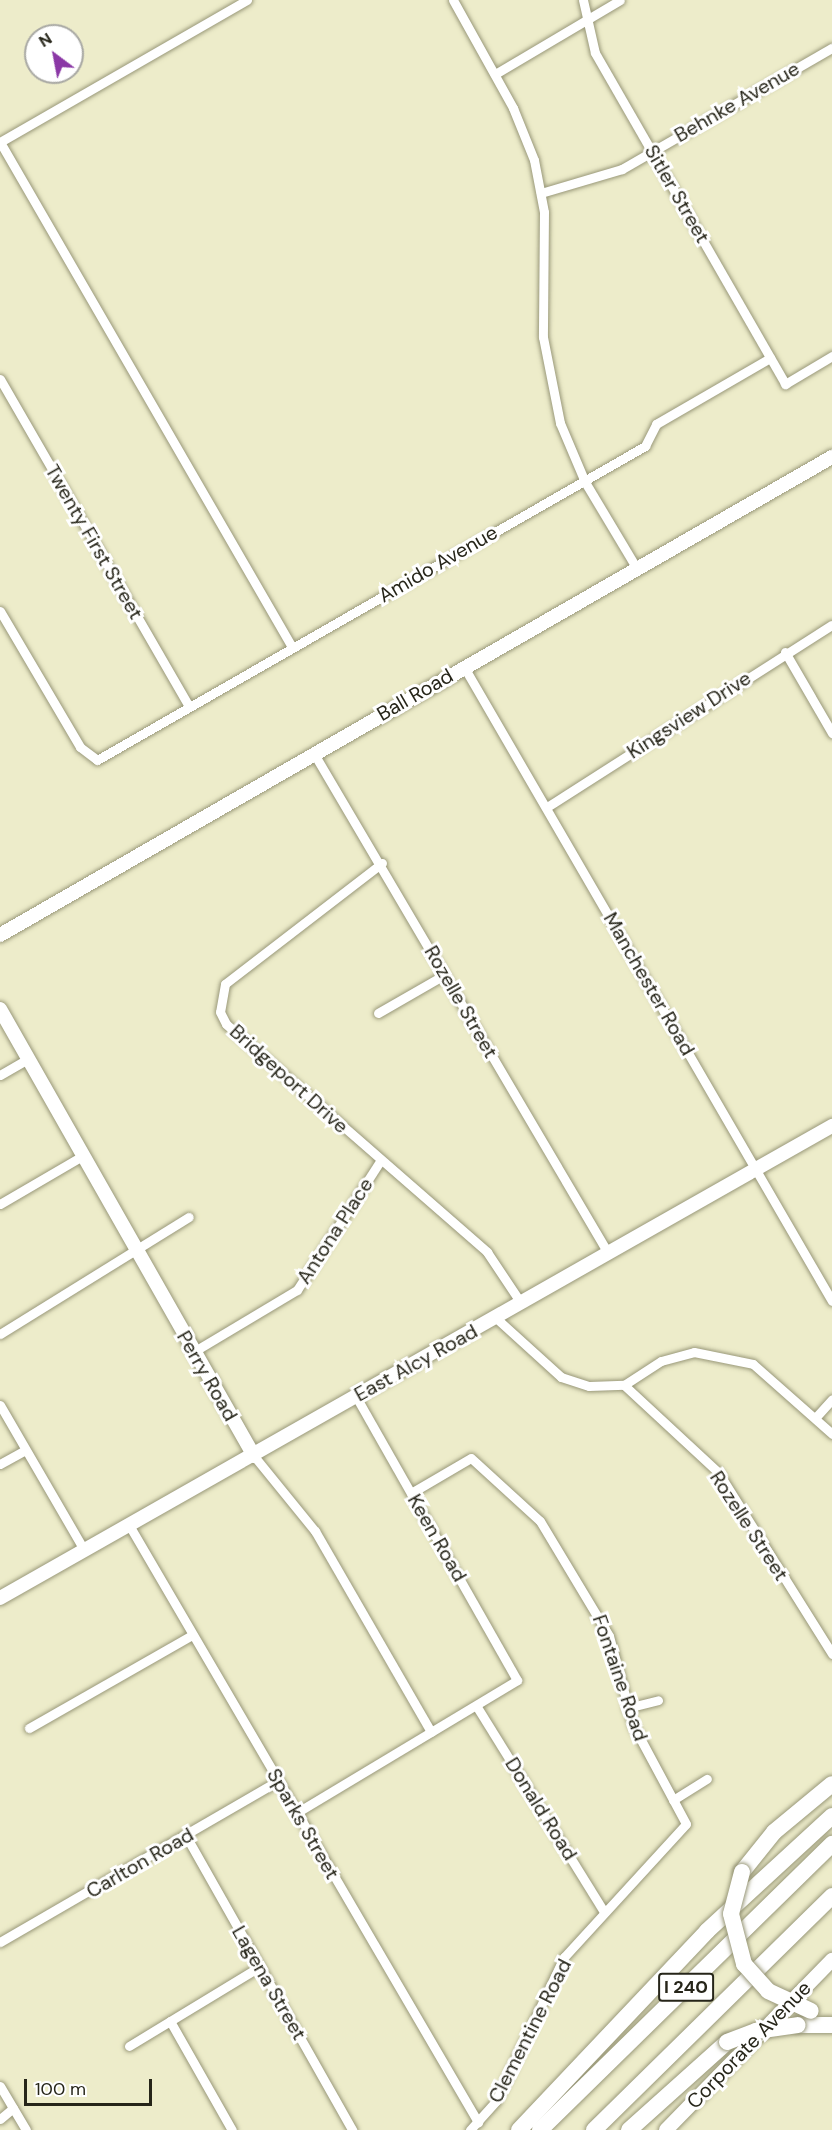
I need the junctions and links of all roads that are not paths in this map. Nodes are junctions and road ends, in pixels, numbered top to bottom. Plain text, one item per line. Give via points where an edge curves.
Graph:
1 (247, 0) edge
2 (453, 0) edge
3 (583, 0) edge
4 (620, 0) edge
5 (588, 18) junction
6 (832, 48) edge
7 (495, 75) junction
8 (0, 142) edge
9 (653, 150) junction
10 (541, 194) junction
11 (832, 356) edge
12 (770, 358) junction
13 (0, 379) edge
14 (832, 457) edge
15 (585, 482) junction
16 (637, 568) junction
17 (0, 611) edge
18 (832, 625) edge
19 (292, 647) junction
20 (785, 652) junction
21 (464, 667) junction
22 (188, 705) junction
23 (832, 734) edge
24 (313, 752) junction
25 (548, 807) junction
26 (382, 863) junction
27 (0, 935) edge
28 (444, 975) junction
29 (0, 1009) edge
30 (378, 1012) dead end
31 (29, 1058) junction
32 (0, 1075) edge
33 (832, 1126) edge
34 (84, 1155) junction
35 (381, 1161) junction
36 (755, 1170) junction
37 (0, 1204) edge
38 (189, 1217) dead end
39 (136, 1252) junction
40 (608, 1253) junction
41 (832, 1301) edge
42 (521, 1303) junction
43 (496, 1318) junction
44 (0, 1334) edge
45 (193, 1352) junction
46 (624, 1385) junction
47 (356, 1397) junction
48 (832, 1399) edge
49 (0, 1405) edge
50 (816, 1417) junction
51 (832, 1434) edge
52 (25, 1450) junction
53 (254, 1456) junction
54 (0, 1464) edge
55 (411, 1493) junction
56 (129, 1525) junction
57 (84, 1550) junction
58 (0, 1598) edge
59 (192, 1635) junction
60 (832, 1654) edge
61 (658, 1700) dead end
62 (477, 1707) junction
63 (627, 1708) junction
64 (29, 1728) dead end
65 (431, 1732) junction
66 (707, 1779) dead end
67 (278, 1780) junction
68 (832, 1784) edge
69 (673, 1800) junction
70 (296, 1813) junction
71 (832, 1816) edge
72 (686, 1824) joint
73 (186, 1836) junction
74 (832, 1844) edge
75 (832, 1896) edge
76 (604, 1912) junction
77 (0, 1942) edge
78 (832, 1960) edge
79 (259, 1967) junction
80 (170, 2021) junction
81 (826, 2021) edge
82 (129, 2046) dead end
83 (0, 2086) edge
84 (13, 2108) junction
85 (0, 2119) edge
86 (478, 2122) junction
87 (26, 2130) edge
88 (232, 2130) edge
89 (352, 2130) edge
90 (470, 2130) edge
91 (519, 2130) edge
92 (540, 2130) edge
93 (594, 2130) edge
94 (629, 2130) edge
95 (666, 2130) edge

1 - 8 street
2 - 7 street
3 - 5 street, Sitler Street
4 - 5 street
5 - 7 street
5 - 9 street, Sitler Street via 595,53
6 - 9 street, Behnke Avenue
7 - 10 street via 526,135
8 - 19 street
9 - 10 street, Behnke Avenue via 593,182
9 - 12 street, Sitler Street
10 - 15 street via 545,358 560,423
11 - 12 street, Sitler Street via 785,384
12 - 15 street, Amido Avenue via 656,424 645,446
13 - 22 street, Twenty First Street
14 - 16 street, Ball Road
15 - 16 street
15 - 19 street, Amido Avenue
16 - 21 street, Ball Road
17 - 22 street, Amido Avenue via 80,747 97,760
18 - 20 street, Kingsview Drive
19 - 22 street, Amido Avenue
20 - 23 street
20 - 25 street, Kingsview Drive
21 - 24 street, Ball Road
21 - 25 street, Manchester Road
24 - 26 street, Rozelle Street
24 - 27 street, Ball Road
25 - 36 street, Manchester Road
26 - 28 street, Rozelle Street
26 - 35 street, Bridgeport Drive via 225,984 220,996 226,1024
28 - 30 street
28 - 40 street, Rozelle Street
29 - 31 street, Perry Road
31 - 32 street
31 - 34 street, Perry Road
33 - 36 street, East Alcy Road
34 - 37 street
34 - 39 street, Perry Road
35 - 42 street, Bridgeport Drive via 487,1252
35 - 45 street, Antona Place via 297,1290
36 - 40 street, East Alcy Road
36 - 41 street, Manchester Road
38 - 39 street
39 - 44 street
39 - 45 street, Perry Road
40 - 42 street, East Alcy Road
42 - 43 street, East Alcy Road
43 - 46 street via 561,1377 605,1389
43 - 47 street, East Alcy Road
45 - 53 street, Perry Road
46 - 50 street via 661,1361 694,1352 723,1354 771,1375
46 - 60 street, Rozelle Street via 718,1472
47 - 53 street, East Alcy Road
47 - 55 street, Keen Road
48 - 50 street
49 - 52 street
50 - 51 street
52 - 54 street
52 - 57 street
53 - 56 street, East Alcy Road
53 - 65 street, Perry Road via 315,1532
55 - 62 street, Keen Road via 517,1680
55 - 63 street, Fontaine Road via 460,1462 471,1458 483,1463 540,1521 591,1601 609,1636
56 - 57 street, East Alcy Road
56 - 59 street, Sparks Street
57 - 58 street, East Alcy Road
59 - 64 street
59 - 67 street, Sparks Street
61 - 63 street
62 - 65 street
62 - 76 street, Donald Road
63 - 69 street, Fontaine Road
65 - 70 street
66 - 69 street
67 - 70 street, Sparks Street
67 - 73 street, Carlton Road
68 - 81 highway, bridge via 774,1832 742,1872 731,1914 744,1964 763,1987
69 - 72 street, Fontaine Road
70 - 86 street, Sparks Street
71 - 91 highway via 707,1931
72 - 76 street, Clementine Road via 680,1837
73 - 77 street, Carlton Road
73 - 79 street, Lagena Street
74 - 92 highway, I 240
75 - 93 highway, I 240
76 - 86 street, Clementine Road via 564,1958 496,2101
78 - 95 street, Corporate Avenue
79 - 80 street
79 - 89 street, Lagena Street
80 - 82 street
80 - 88 street
81 - 94 highway, bridge via 756,2031 727,2042
83 - 84 street
84 - 85 street
84 - 87 street
86 - 90 street, Clementine Road

